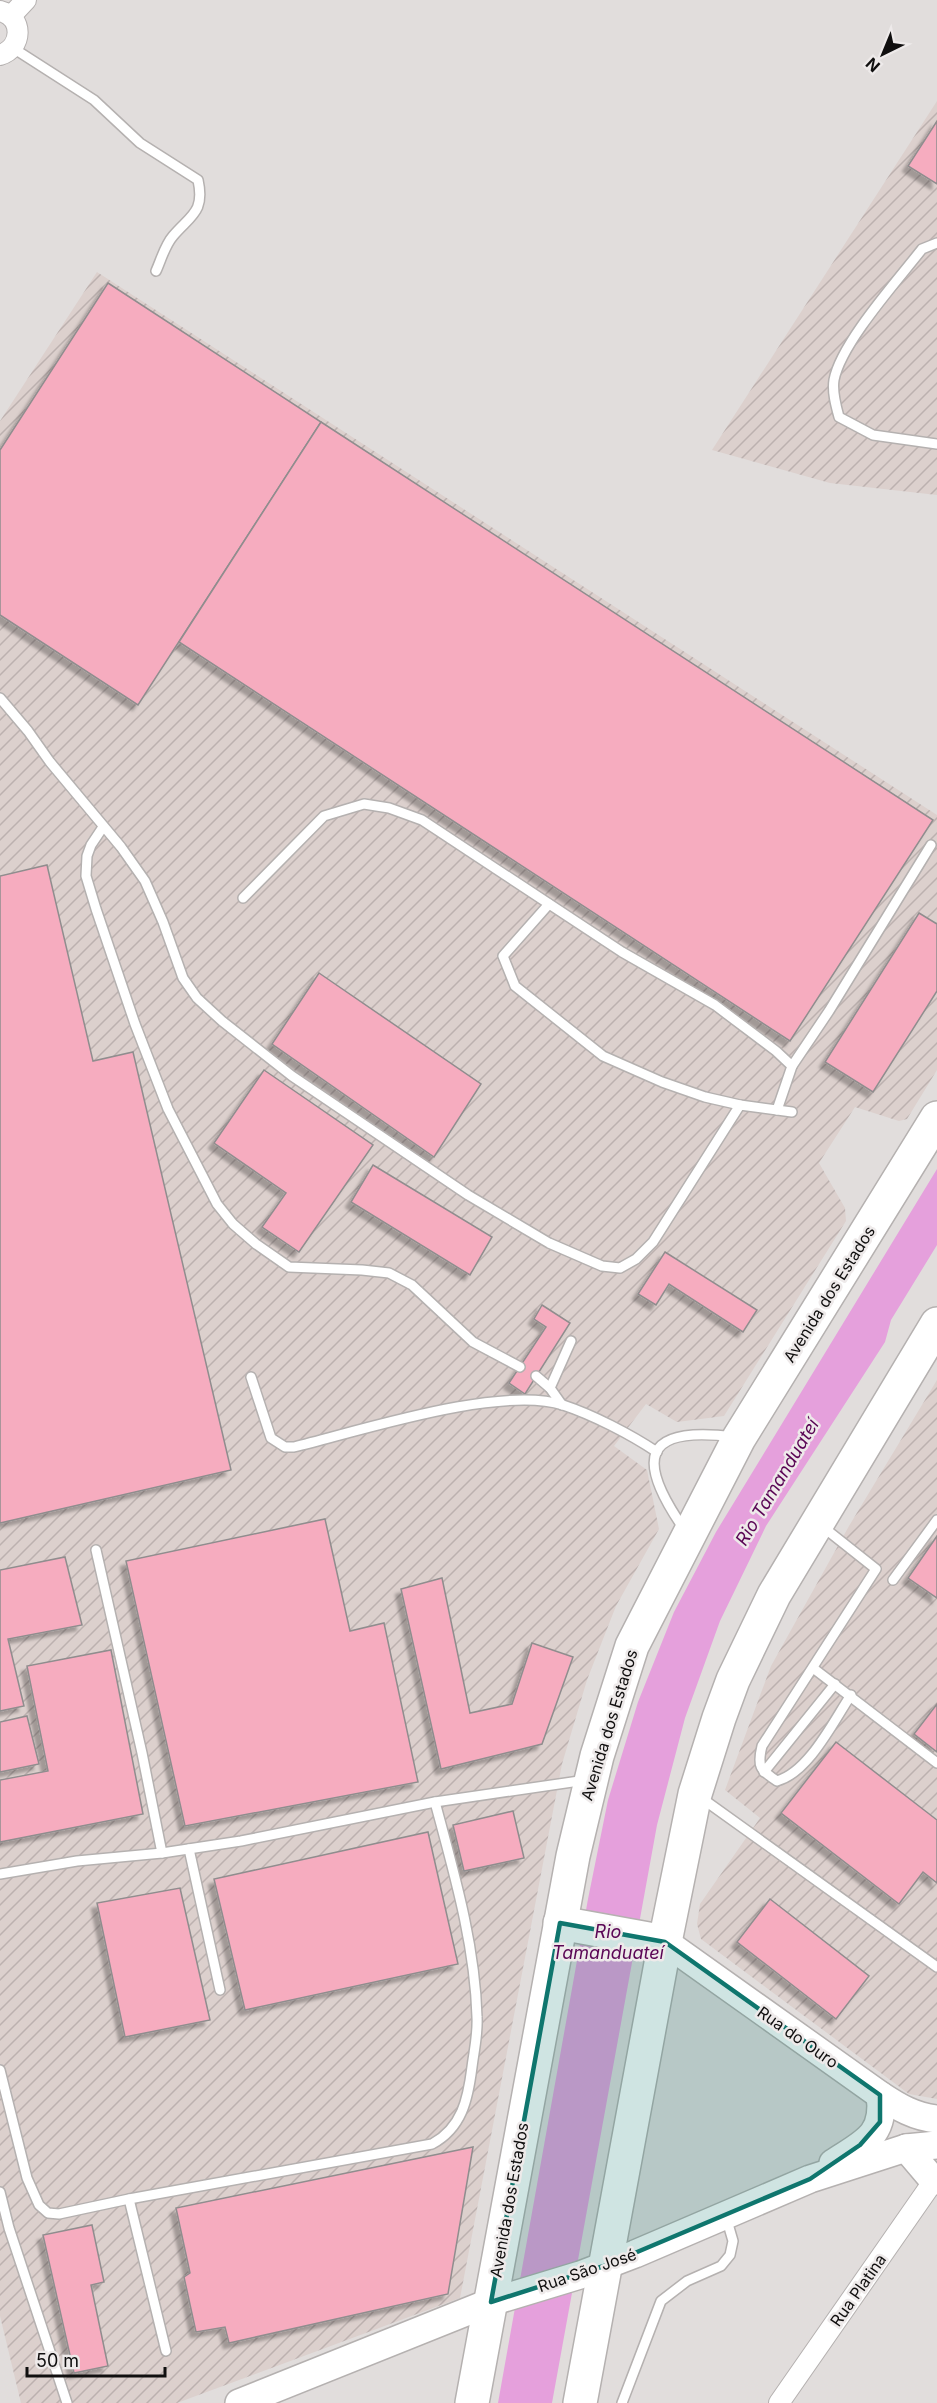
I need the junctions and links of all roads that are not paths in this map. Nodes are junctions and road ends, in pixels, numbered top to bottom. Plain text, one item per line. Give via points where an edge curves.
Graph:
1 (26, 0) edge
2 (5, 13) edge
3 (6, 51) edge
4 (937, 243) edge
5 (156, 271) dead end
6 (937, 444) edge
7 (0, 698) edge
8 (103, 827) junction
9 (931, 845) dead end
10 (243, 898) dead end
11 (549, 904) junction
12 (792, 1066) junction
13 (740, 1104) junction
14 (777, 1110) junction
15 (792, 1112) dead end
16 (937, 1118) edge
17 (937, 1324) edge
18 (571, 1341) dead end
19 (520, 1367) dead end
20 (536, 1376) dead end
21 (250, 1377) dead end
22 (550, 1388) junction
23 (562, 1405) junction
24 (739, 1438) junction
25 (657, 1452) junction
26 (937, 1520) edge
27 (817, 1521) junction
28 (688, 1535) junction
29 (96, 1550) dead end
30 (893, 1580) dead end
31 (813, 1668) junction
32 (835, 1684) junction
33 (851, 1695) junction
34 (937, 1763) edge
35 (764, 1773) junction
36 (591, 1779) junction
37 (695, 1794) junction
38 (435, 1802) junction
39 (189, 1849) junction
40 (162, 1853) junction
41 (0, 1874) edge
42 (571, 1925) junction
43 (654, 1941) junction
44 (937, 1967) edge
45 (220, 1990) dead end
46 (0, 2070) edge
47 (880, 2095) junction
48 (937, 2119) edge
49 (937, 2145) edge
50 (906, 2148) junction
51 (810, 2179) junction
52 (935, 2179) edge
53 (0, 2192) edge
54 (129, 2199) junction
55 (726, 2215) junction
56 (592, 2271) junction
57 (500, 2298) junction
58 (166, 2350) dead end
59 (67, 2403) edge
60 (239, 2403) edge
61 (472, 2403) edge
62 (580, 2403) edge
63 (622, 2403) edge
64 (779, 2403) edge

1 - 2 street
2 - 3 street via 18,30 18,37
3 - 5 lane via 94,100 140,143 198,180 202,196 195,214 171,238
4 - 6 lane via 922,249 863,324 840,362 834,381 839,417 873,435
7 - 8 lane
8 - 13 lane via 145,881 183,978 222,1022 292,1076 468,1195 549,1243 602,1266 620,1268 636,1259 653,1242
8 - 19 lane via 87,856 89,887 168,1109 217,1204 233,1224 289,1267 389,1273 412,1284 474,1342
9 - 12 lane
10 - 11 lane via 324,816 364,804 422,820
11 - 12 lane via 622,952 715,1005
11 - 13 lane via 503,956 515,986 603,1056 662,1082
12 - 14 lane
13 - 14 lane
14 - 15 lane
16 - 24 highway, Avenida dos Estados
17 - 27 highway
18 - 22 lane
20 - 22 lane
21 - 23 lane via 271,1438 285,1447 455,1407 520,1400
22 - 23 lane
23 - 25 lane
24 - 25 lane via 706,1433 685,1435 664,1442
24 - 28 highway, Avenida dos Estados
25 - 28 lane via 653,1462 659,1487
26 - 30 lane
27 - 31 lane via 876,1569
27 - 37 highway via 774,1595 733,1680
28 - 36 highway, Avenida dos Estados via 632,1646
29 - 40 lane
31 - 32 lane
31 - 35 lane via 762,1746 758,1761
32 - 33 lane
32 - 35 lane
33 - 34 lane
33 - 35 lane via 797,1771 777,1781
36 - 38 lane
36 - 42 highway, Avenida dos Estados
37 - 43 highway
37 - 44 lane
38 - 39 lane
38 - 54 lane via 466,1921 478,2020 469,2089 456,2125 432,2145
39 - 40 lane
39 - 45 lane
40 - 41 lane
42 - 43 highway
42 - 57 highway, Avenida dos Estados
43 - 47 main road, Rua do Ouro
43 - 56 highway
46 - 54 lane via 27,2178 39,2205 48,2213 59,2214
47 - 48 main road, Rua do Ouro via 904,2110
47 - 51 main road via 882,2110 876,2132
49 - 50 main road, Rua São José
50 - 51 main road, Rua São José
50 - 52 main road
51 - 55 main road, Rua São José
52 - 64 street, Rua Platina
53 - 59 lane
54 - 58 lane
55 - 56 main road, Rua São José
55 - 63 lane via 733,2241 730,2255 721,2266 687,2282 662,2301
56 - 57 main road, Rua São José
56 - 62 highway
57 - 60 main road, Rua São José
57 - 61 highway, Avenida dos Estados

